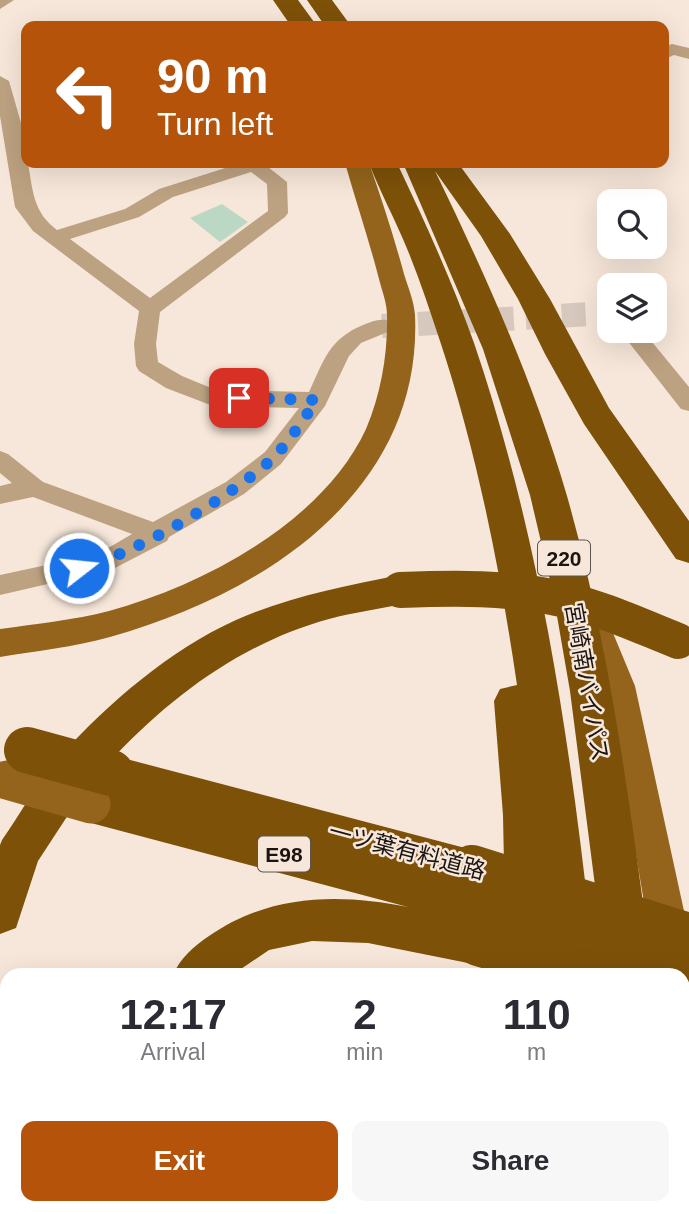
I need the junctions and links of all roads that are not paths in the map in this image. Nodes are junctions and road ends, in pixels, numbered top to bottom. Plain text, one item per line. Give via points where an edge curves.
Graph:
1 (6, 0) edge
2 (285, 0) edge
3 (0, 3) edge
4 (300, 21) edge
5 (669, 51) edge
6 (689, 54) edge
7 (0, 81) edge
8 (245, 168) edge
9 (258, 168) edge
10 (359, 168) edge
11 (386, 168) edge
12 (419, 168) edge
13 (448, 168) edge
14 (56, 237) junction
15 (150, 309) junction
16 (382, 326) tunnel mouth
17 (641, 343) edge
18 (317, 400) junction
19 (689, 403) edge
20 (0, 460) edge
21 (34, 488) junction
22 (0, 495) edge
23 (507, 527) junction
24 (158, 534) junction
25 (560, 542) junction
26 (689, 549) edge
27 (0, 585) edge
28 (0, 643) edge
29 (683, 645) edge
30 (9, 763) edge
31 (476, 910) junction
32 (0, 913) edge
33 (689, 936) edge
34 (205, 968) edge
35 (530, 968) edge
36 (571, 968) edge
37 (573, 968) edge
38 (605, 968) edge
39 (629, 968) edge
40 (666, 968) edge
41 (676, 968) edge

1 - 3 street
2 - 4 highway
5 - 6 street
7 - 14 street via 15,137 25,207 40,227
8 - 14 street via 166,193 132,213
9 - 15 street via 277,182 278,214
10 - 28 main road via 401,313 396,386 376,443 354,478 288,541 202,592 109,624
11 - 23 highway, 220 via 413,222 446,310
12 - 25 highway, 宮崎南バイパス / 220 via 487,318
13 - 26 highway via 534,299 596,416
14 - 15 street
15 - 18 street via 147,366 174,382 213,398
16 - 18 street via 353,338 339,352
17 - 19 street
18 - 24 street via 273,458 235,488
20 - 21 street
21 - 22 street
21 - 24 street
23 - 35 highway via 506,621 525,815
23 - 36 highway, 220 via 530,641 560,838
24 - 27 street via 104,562
25 - 39 highway, 宮崎南バイパス / 220 via 607,791
25 - 41 main road via 618,685
29 - 32 highway, bridge via 625,619 561,599 452,588 400,590 327,604 250,631 185,669 139,704 73,771 18,854
30 - 31 highway, E98, bridge
31 - 33 highway, 一ツ葉有料道路 / E98, bridge
31 - 34 highway via 379,923 296,922 259,932
31 - 37 highway, bridge
31 - 38 main road
31 - 40 highway, E98, bridge

